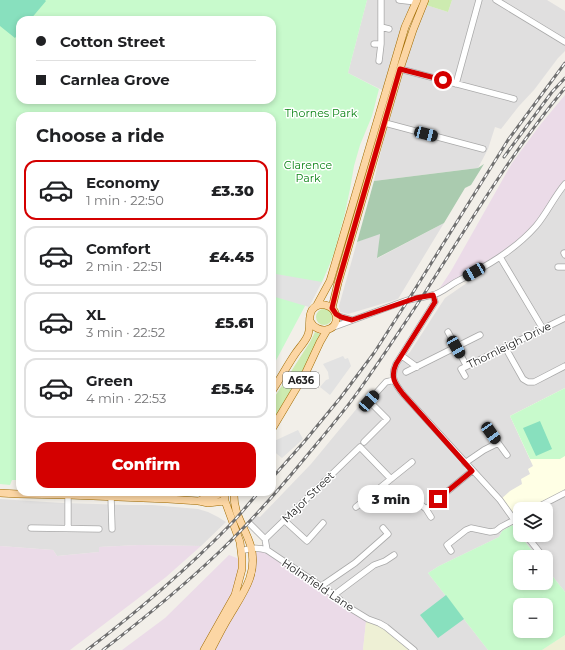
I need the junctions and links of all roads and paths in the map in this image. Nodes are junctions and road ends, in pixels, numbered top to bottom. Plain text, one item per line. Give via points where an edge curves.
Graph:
1 (381, 0) edge
2 (399, 0) edge
3 (425, 0) edge
4 (479, 0) edge
5 (496, 0) edge
6 (416, 1) edge
7 (381, 27) junction
8 (389, 29) dead end
9 (565, 42) edge
10 (378, 58) dead end
11 (400, 69) junction
12 (456, 84) junction
13 (514, 99) dead end
14 (385, 123) junction
15 (483, 149) dead end
16 (565, 184) edge
17 (500, 257) junction
18 (558, 267) dead end
19 (565, 267) edge
20 (433, 295) junction
21 (317, 305) junction
22 (334, 311) junction
23 (565, 318) edge
24 (352, 320) junction
25 (310, 321) junction
26 (329, 329) junction
27 (543, 329) junction
28 (448, 332) dead end
29 (480, 335) dead end
30 (456, 347) junction
31 (505, 347) junction
32 (402, 356) junction
33 (465, 363) dead end
34 (565, 366) edge
35 (417, 367) junction
36 (406, 372) dead end
37 (465, 376) dead end
38 (394, 380) junction
39 (276, 385) edge
40 (276, 422) edge
41 (491, 433) dead end
42 (364, 442) dead end
43 (498, 443) junction
44 (507, 455) dead end
45 (412, 462) dead end
46 (466, 463) junction
47 (472, 471) junction
48 (391, 478) junction
49 (0, 493) edge
50 (565, 493) edge
51 (16, 494) edge
52 (68, 496) edge
53 (90, 496) edge
54 (218, 496) edge
55 (228, 496) edge
56 (229, 496) edge
57 (111, 497) junction
58 (548, 502) edge
59 (419, 503) dead end
60 (356, 506) dead end
61 (426, 509) junction
62 (431, 517) dead end
63 (513, 519) edge
64 (284, 520) junction
65 (513, 520) edge
66 (324, 523) dead end
67 (250, 524) dead end
68 (31, 528) dead end
69 (68, 528) junction
70 (383, 528) dead end
71 (99, 529) dead end
72 (112, 529) dead end
73 (265, 539) junction
74 (532, 542) edge
75 (251, 548) junction
76 (267, 550) junction
77 (538, 550) edge
78 (241, 551) junction
79 (451, 551) dead end
80 (394, 555) dead end
81 (320, 586) junction
82 (236, 590) junction
83 (334, 596) junction
84 (204, 650) edge
85 (211, 650) edge
86 (414, 650) edge

1 - 7 street
2 - 6 street
3 - 11 main road, A636
4 - 12 street
5 - 9 street
6 - 21 main road, A636 via 405,27 330,280
7 - 8 street
7 - 10 street via 377,44
11 - 12 street
11 - 14 main road, A636
12 - 13 street
14 - 15 street
14 - 22 main road, A636 via 338,283
16 - 17 street via 535,227
17 - 20 street
17 - 27 street
18 - 19 street
20 - 24 street via 416,298
20 - 32 street via 435,302
21 - 22 main road via 326,305
21 - 25 main road, A636 via 312,309
22 - 24 street via 341,317
22 - 26 main road, A636 via 335,324
23 - 27 street, Thornleigh Drive
24 - 26 street
25 - 26 main road via 316,328
25 - 39 main road, A636 via 310,331
26 - 40 main road, A636
27 - 31 street, Thornleigh Drive
28 - 30 street
29 - 30 street
30 - 33 street
30 - 35 street
31 - 34 street via 528,382 534,382
31 - 37 street, Thornleigh Drive via 461,369
32 - 35 street
32 - 38 street via 394,370
35 - 36 street
38 - 42 street via 386,382 369,401 387,419
38 - 46 street via 396,386
41 - 43 street
43 - 44 street
43 - 46 street
45 - 48 street
46 - 47 street
47 - 61 street
47 - 63 street via 500,500
48 - 60 street
48 - 64 street, Major Street via 360,447
49 - 51 main road
50 - 58 street
52 - 69 street
53 - 57 main road
54 - 57 main road via 199,501
55 - 78 main road
56 - 75 main road
57 - 72 street
59 - 61 street
61 - 62 street
64 - 66 street via 307,541
64 - 73 street, Major Street
65 - 79 street via 493,532 471,528 466,530 447,545
67 - 73 street
68 - 69 street
69 - 71 street
70 - 81 street via 388,534 354,563
73 - 76 street
74 - 77 street
75 - 76 street, Holmfield Lane
75 - 78 street, Holmfield Lane
75 - 82 main road via 247,555 245,574
75 - 85 main road via 252,568 247,588
76 - 81 street, Holmfield Lane
78 - 82 main road via 242,569
80 - 83 street via 374,565
81 - 83 street, Holmfield Lane
82 - 84 main road
83 - 86 street, Holmfield Lane via 368,619 379,623

